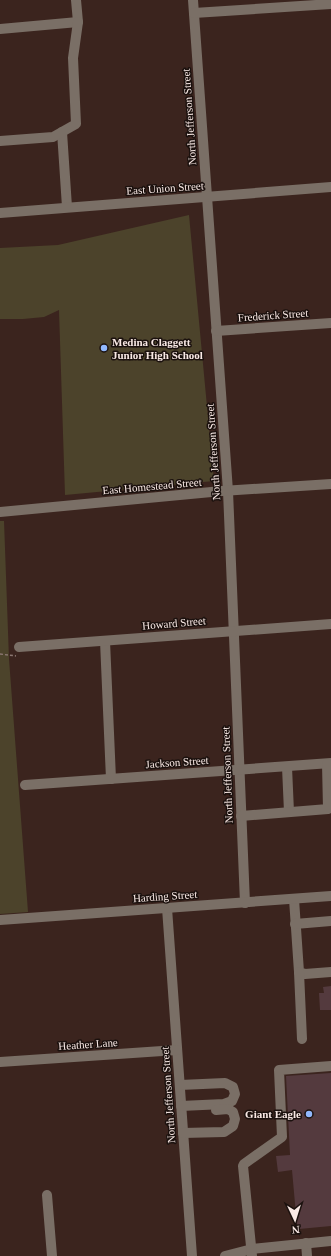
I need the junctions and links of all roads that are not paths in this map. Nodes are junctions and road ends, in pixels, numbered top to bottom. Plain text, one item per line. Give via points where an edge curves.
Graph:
1 (76, 0) edge
2 (193, 0) edge
3 (331, 4) edge
4 (194, 13) junction
5 (78, 22) junction
6 (0, 29) edge
7 (62, 132) junction
8 (0, 141) edge
9 (331, 187) edge
10 (207, 196) junction
11 (67, 207) junction
12 (0, 212) edge
13 (331, 323) edge
14 (216, 331) junction
15 (331, 484) edge
16 (228, 491) junction
17 (0, 512) edge
18 (331, 624) edge
19 (234, 631) junction
20 (105, 641) junction
21 (19, 647) dead end
22 (329, 763) edge
23 (287, 767) junction
24 (239, 770) junction
25 (111, 779) junction
26 (25, 785) dead end
27 (290, 812) junction
28 (241, 816) junction
29 (331, 896) edge
30 (294, 899) junction
31 (245, 902) junction
32 (167, 908) junction
33 (0, 920) edge
34 (331, 921) edge
35 (295, 924) junction
36 (299, 972) junction
37 (331, 972) edge
38 (302, 1039) dead end
39 (177, 1050) junction
40 (0, 1062) edge
41 (331, 1066) edge
42 (180, 1085) junction
43 (181, 1109) junction
44 (183, 1133) junction
45 (47, 1195) dead end
46 (331, 1241) edge
47 (306, 1243) junction
48 (252, 1252) edge
49 (52, 1256) edge
50 (192, 1256) edge
51 (225, 1256) edge
52 (307, 1256) edge

1 - 5 street
2 - 4 street, North Jefferson Street
3 - 4 street
4 - 10 street, North Jefferson Street
5 - 6 street
5 - 7 street via 73,58 76,124
7 - 8 street via 53,137
7 - 11 street
9 - 10 street, East Union Street
10 - 11 street, East Union Street
10 - 14 street, North Jefferson Street
11 - 12 street, East Union Street
13 - 14 street, Frederick Street
14 - 16 street, North Jefferson Street
15 - 16 street, East Homestead Street
16 - 17 street, East Homestead Street
16 - 19 street, North Jefferson Street
18 - 19 street, Howard Street
19 - 20 street, Howard Street
19 - 24 street, North Jefferson Street
20 - 21 street, Howard Street
20 - 25 street
22 - 23 street, Jackson Street
22 - 27 street via 328,809
23 - 24 street, Jackson Street
23 - 27 street
24 - 25 street, Jackson Street
24 - 28 street, North Jefferson Street
25 - 26 street, Jackson Street
27 - 28 street
28 - 31 street, North Jefferson Street
29 - 30 street, Harding Street
30 - 31 street, Harding Street
30 - 35 street
31 - 32 street, Harding Street
32 - 33 street, Harding Street
32 - 39 street, North Jefferson Street
34 - 35 street
35 - 36 street
36 - 37 street
36 - 38 street
39 - 40 street, Heather Lane
39 - 42 street, North Jefferson Street
41 - 48 street via 279,1070 282,1137 243,1166
42 - 43 street, North Jefferson Street
42 - 43 street via 225,1083 233,1087 235,1094 232,1101 224,1104
43 - 44 street, North Jefferson Street
43 - 44 street via 228,1109 233,1112 235,1120 233,1126 224,1132
44 - 50 street, North Jefferson Street
45 - 49 street
46 - 47 street
47 - 48 street
47 - 52 street
48 - 51 street

